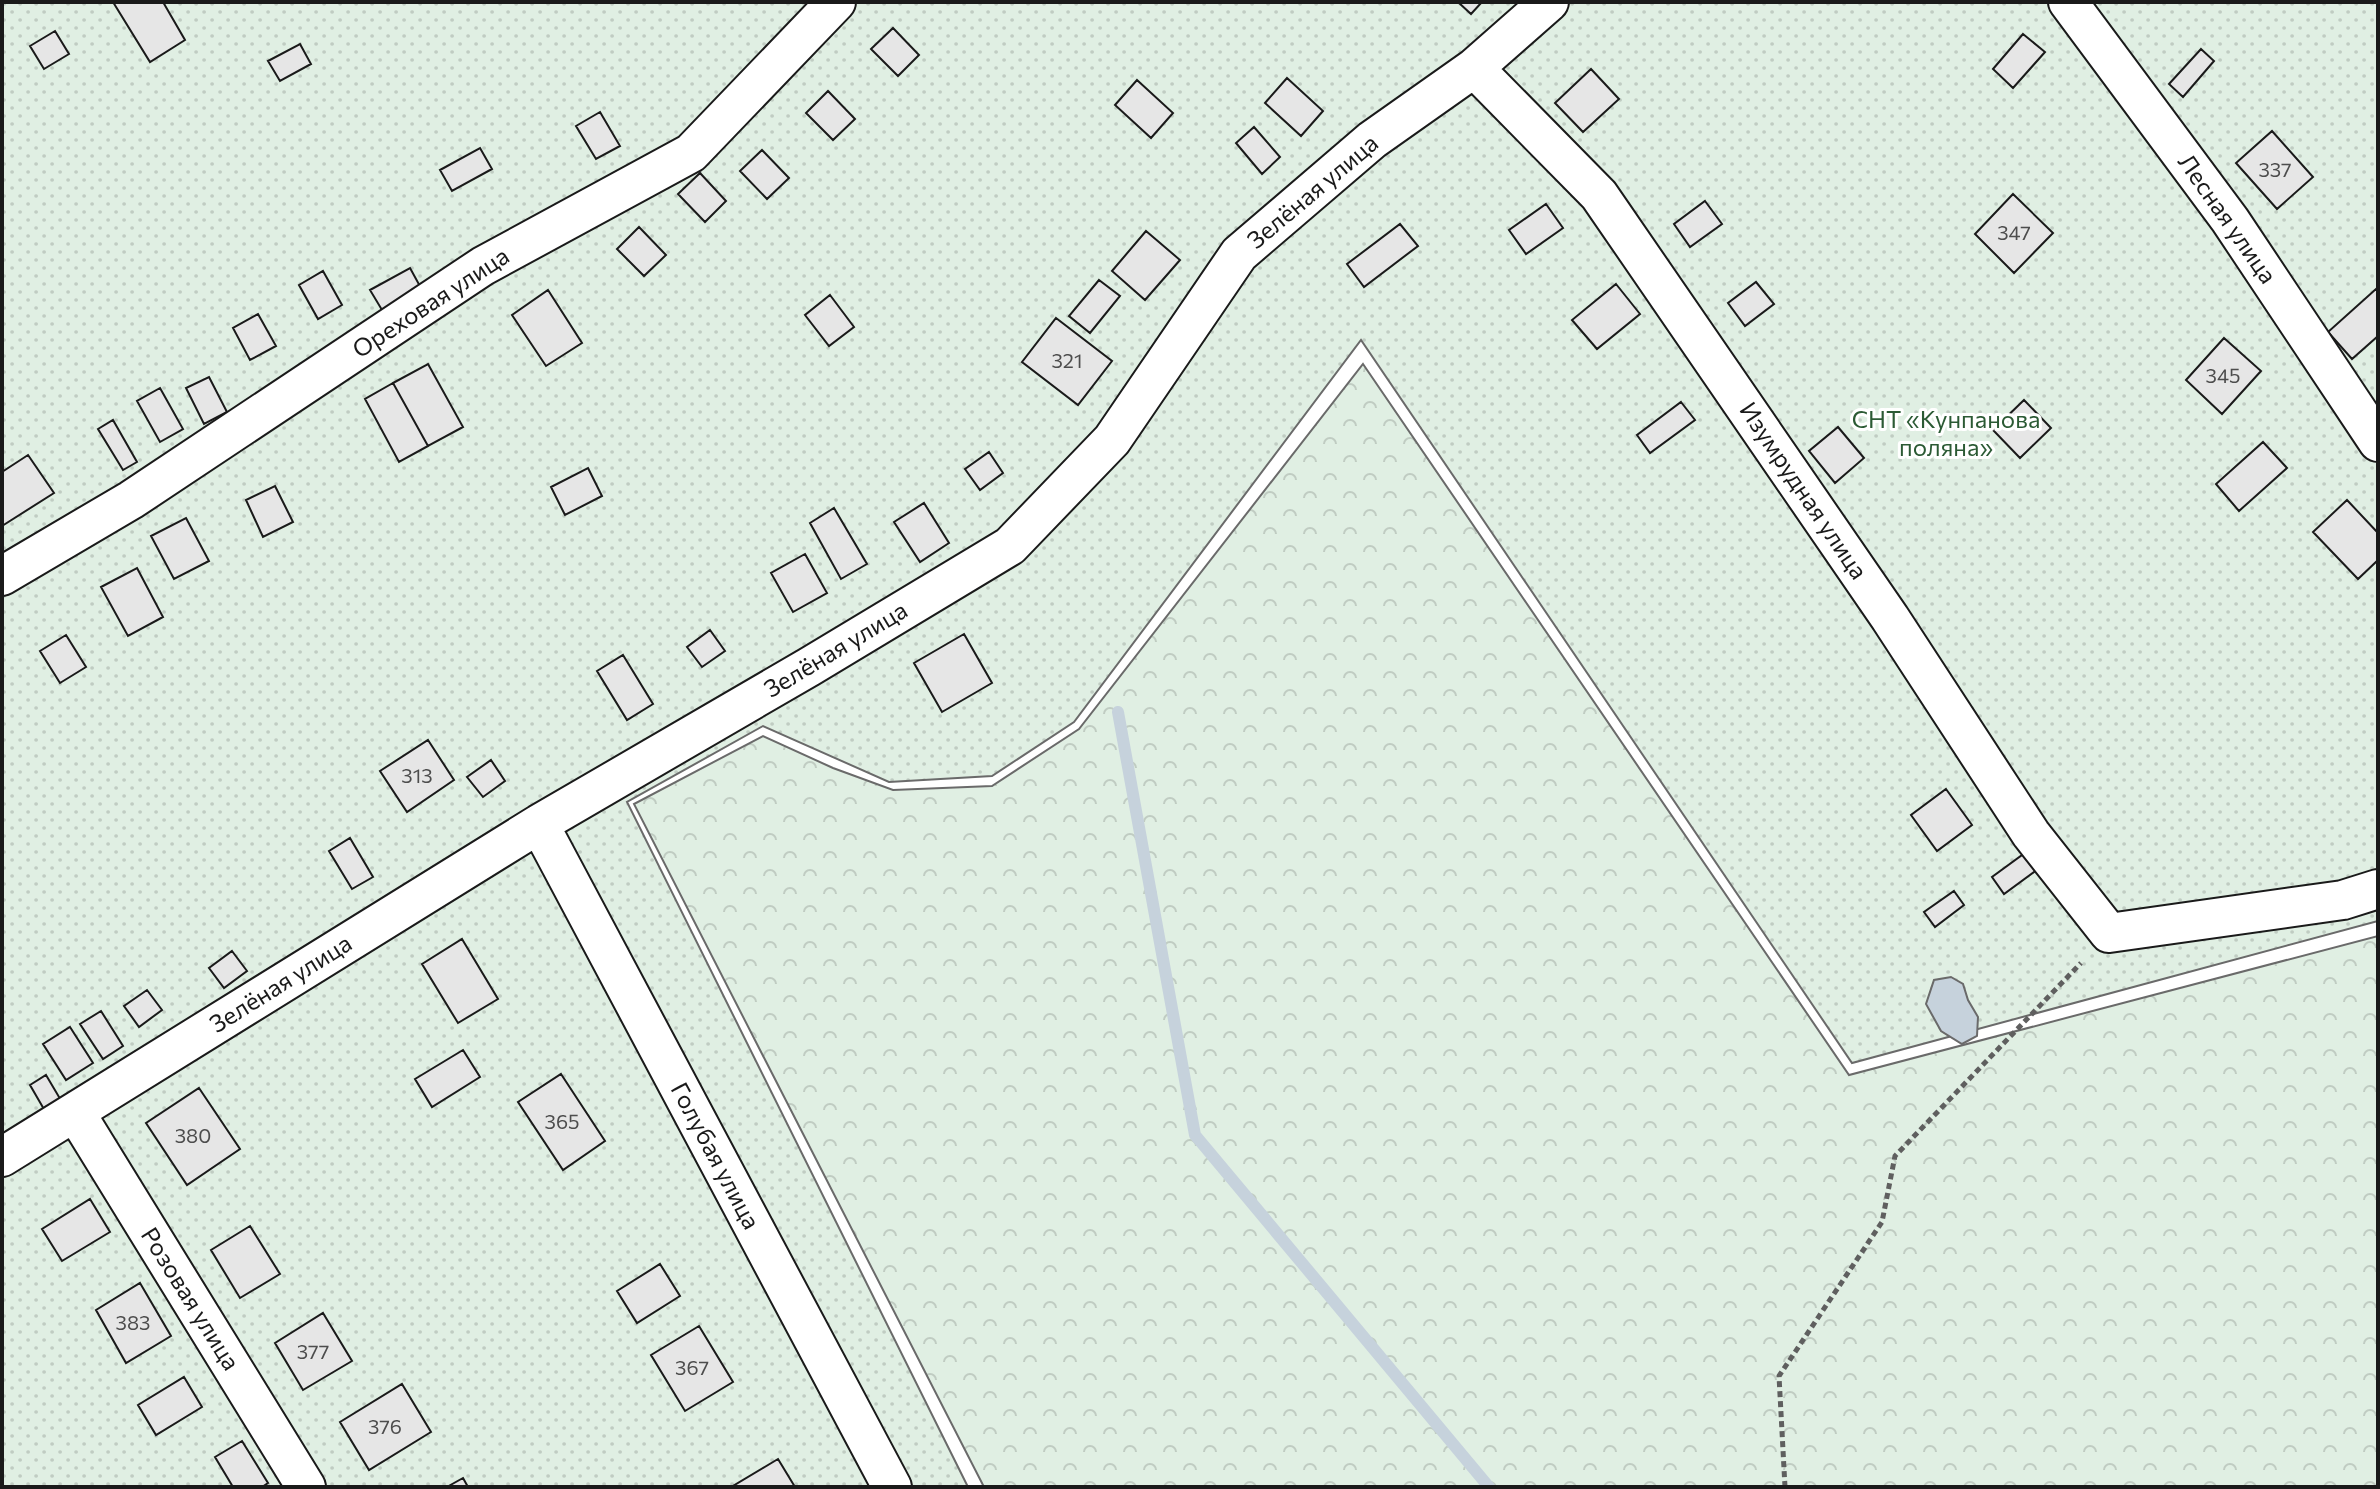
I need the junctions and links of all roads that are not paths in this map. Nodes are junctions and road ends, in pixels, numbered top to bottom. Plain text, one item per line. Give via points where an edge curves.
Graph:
1 (836, 2) edge
2 (1549, 2) edge
3 (2068, 2) edge
4 (1474, 68) junction
5 (2378, 442) edge
6 (2, 576) edge
7 (539, 824) junction
8 (2378, 889) edge
9 (75, 1112) junction
10 (2, 1157) edge
11 (306, 1487) edge
12 (892, 1487) edge

1 - 6 street, Ореховая улица via 691,153 483,266 131,500
2 - 4 street, Зелёная улица
3 - 5 street, Лесная улица via 2230,220
4 - 7 street, Зелёная улица via 1372,140 1239,254 1112,440 1010,546
4 - 8 street, Изумрудная улица via 1599,195 1890,618 2031,834 2109,933 2343,900
7 - 9 street, Зелёная улица
7 - 12 street, Голубая улица
9 - 10 street, Зелёная улица
9 - 11 street, Розовая улица

